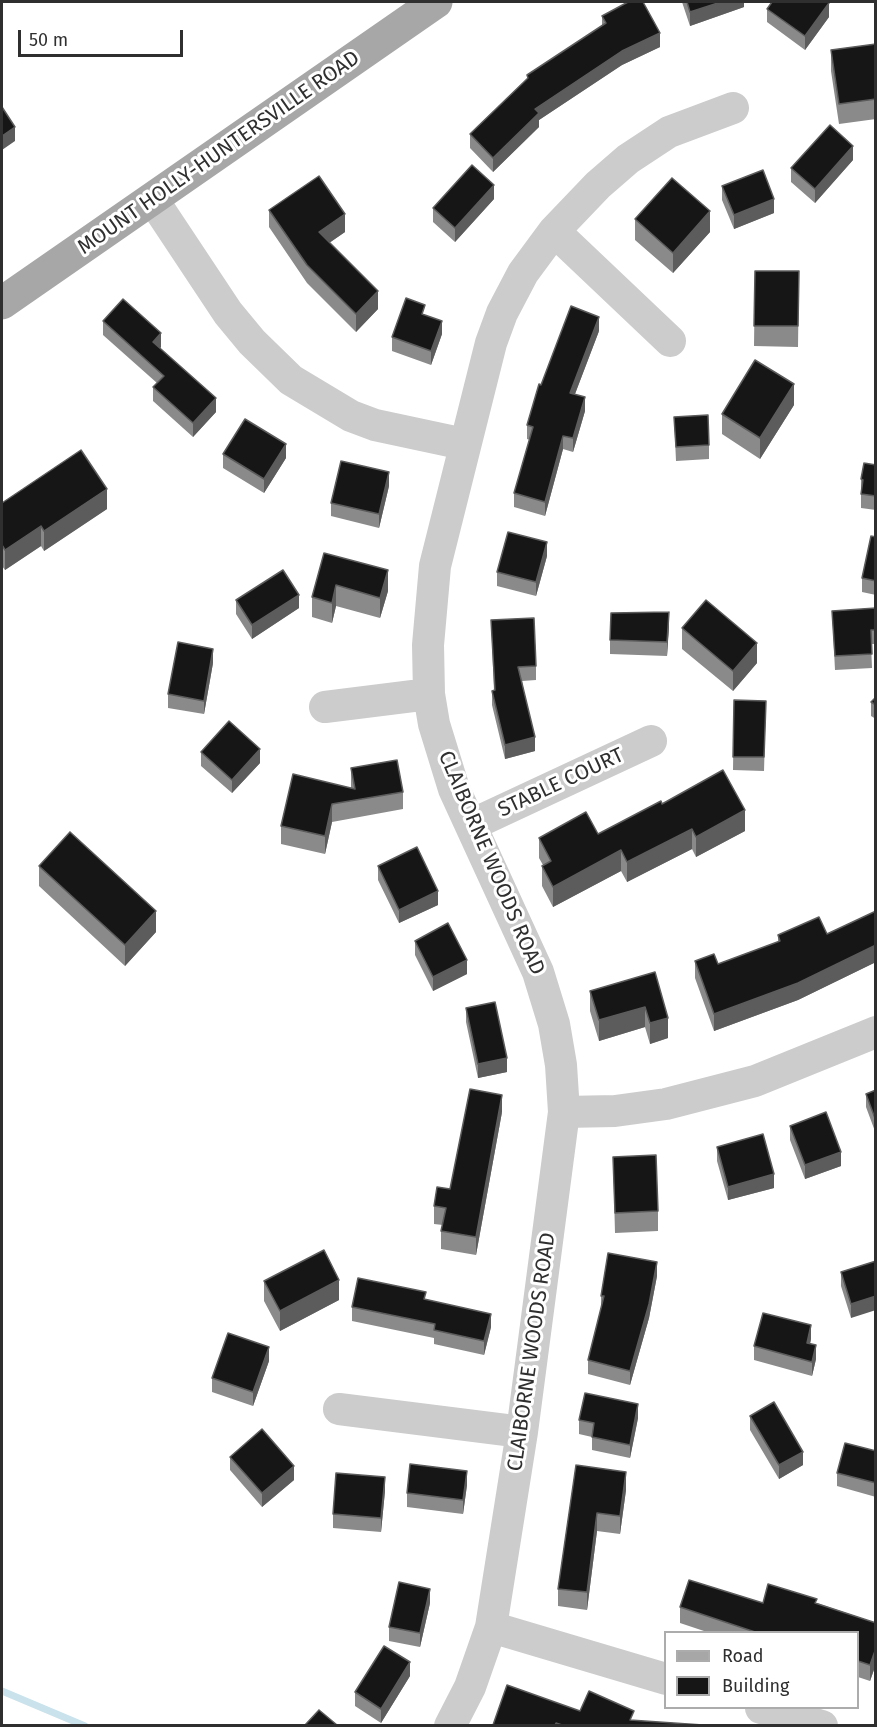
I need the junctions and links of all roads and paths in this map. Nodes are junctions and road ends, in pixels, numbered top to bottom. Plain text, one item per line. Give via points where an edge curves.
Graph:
1 (436, 2) edge
2 (733, 108) dead end
3 (153, 200) junction
4 (554, 231) junction
5 (2, 303) edge
6 (670, 341) dead end
7 (464, 444) junction
8 (429, 694) junction
9 (324, 707) dead end
10 (651, 741) dead end
11 (471, 825) junction
12 (876, 1032) edge
13 (564, 1112) junction
14 (339, 1409) dead end
15 (522, 1432) junction
16 (491, 1627) junction
17 (664, 1678) edge
18 (768, 1709) edge
19 (450, 1725) edge
20 (822, 1725) edge

1 - 3 main road, MOUNT HOLLY-HUNTERSVILLE ROAD
2 - 4 street, CLAIBORNE WOODS ROAD via 669,132 628,159 598,184
3 - 5 main road, MOUNT HOLLY-HUNTERSVILLE ROAD
3 - 7 street via 228,313 291,380 342,411 375,425
4 - 6 street
4 - 7 street, CLAIBORNE WOODS ROAD via 523,273 502,313
7 - 8 street, CLAIBORNE WOODS ROAD via 435,566 430,602
8 - 9 street
8 - 11 street, CLAIBORNE WOODS ROAD via 454,789
10 - 11 street, STABLE COURT
11 - 13 street, CLAIBORNE WOODS ROAD via 538,972 554,1024
12 - 13 street via 755,1081 666,1104
13 - 15 street, CLAIBORNE WOODS ROAD
14 - 15 street
15 - 16 street, CLAIBORNE WOODS ROAD
16 - 17 street
16 - 19 street, CLAIBORNE WOODS ROAD via 470,1687
18 - 20 street

